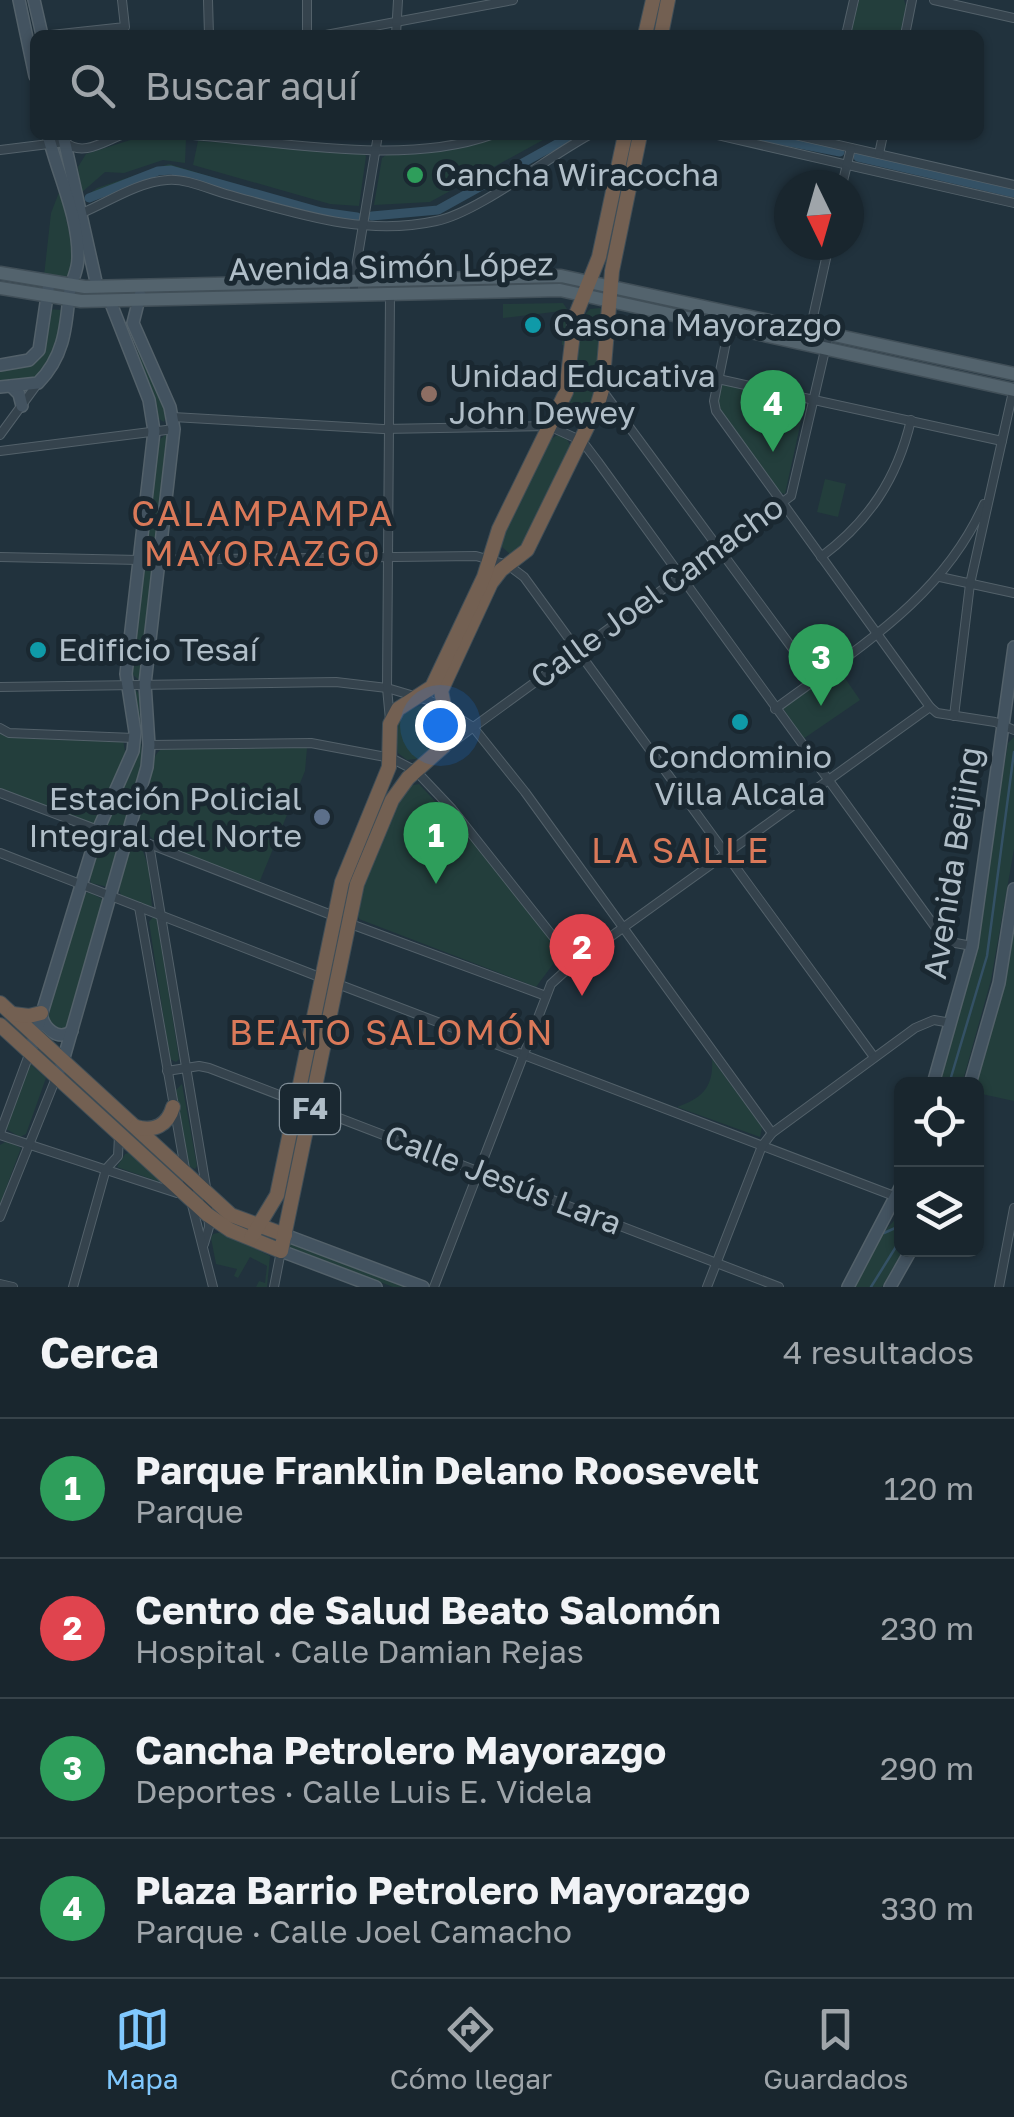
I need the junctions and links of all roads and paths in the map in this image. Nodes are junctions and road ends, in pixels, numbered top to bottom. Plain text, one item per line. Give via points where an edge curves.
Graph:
1 (19, 0) edge
2 (34, 0) edge
3 (122, 0) edge
4 (208, 0) edge
5 (307, 0) edge
6 (398, 0) edge
7 (514, 0) edge
8 (653, 0) edge
9 (668, 0) edge
10 (854, 0) edge
11 (912, 0) edge
12 (934, 0) edge
13 (488, 2) edge
14 (1014, 18) edge
15 (398, 22) junction
16 (41, 30) edge
17 (97, 30) edge
18 (210, 30) edge
19 (307, 30) edge
20 (354, 30) edge
21 (397, 30) edge
22 (646, 30) edge
23 (661, 30) edge
24 (847, 30) edge
25 (906, 30) edge
26 (30, 52) edge
27 (49, 140) edge
28 (64, 140) edge
29 (65, 140) edge
30 (109, 140) edge
31 (254, 140) edge
32 (377, 140) edge
33 (477, 140) edge
34 (580, 140) edge
35 (623, 140) edge
36 (639, 140) edge
37 (740, 140) edge
38 (827, 140) edge
39 (883, 140) edge
40 (850, 148) junction
41 (0, 150) edge
42 (85, 150) junction
43 (376, 150) junction
44 (879, 154) junction
45 (847, 163) junction
46 (845, 170) edge
47 (73, 175) junction
48 (1014, 186) edge
49 (1014, 203) edge
50 (82, 213) junction
51 (363, 226) junction
52 (826, 260) edge
53 (0, 273) edge
54 (354, 279) junction
55 (97, 286) junction
56 (588, 287) junction
57 (0, 288) edge
58 (47, 290) junction
59 (140, 292) junction
60 (69, 293) junction
61 (610, 293) junction
62 (354, 295) junction
63 (390, 295) junction
64 (110, 300) junction
65 (729, 327) junction
66 (129, 329) junction
67 (808, 336) junction
68 (827, 340) junction
69 (0, 366) edge
70 (1014, 374) edge
71 (718, 379) junction
72 (38, 383) junction
73 (6, 387) edge
74 (1014, 389) edge
75 (602, 390) junction
76 (813, 399) junction
77 (22, 406) junction
78 (911, 420) junction
79 (173, 423) junction
80 (550, 426) junction
81 (388, 428) junction
82 (154, 431) junction
83 (0, 435) edge
84 (582, 440) junction
85 (1002, 441) junction
86 (0, 451) edge
87 (992, 486) junction
88 (781, 502) junction
89 (720, 546) junction
90 (0, 556) edge
91 (388, 556) junction
92 (821, 557) junction
93 (490, 558) junction
94 (138, 560) junction
95 (160, 560) junction
96 (508, 565) junction
97 (681, 575) junction
98 (940, 577) junction
99 (970, 584) junction
100 (1014, 593) edge
101 (878, 634) junction
102 (1014, 646) edge
103 (579, 650) junction
104 (815, 679) junction
105 (125, 684) junction
106 (145, 684) junction
107 (0, 687) edge
108 (387, 688) junction
109 (417, 697) junction
110 (443, 707) junction
111 (930, 707) junction
112 (775, 708) junction
113 (954, 716) junction
114 (390, 724) junction
115 (1008, 727) edge
116 (0, 728) edge
117 (473, 728) junction
118 (134, 738) junction
119 (149, 745) junction
120 (438, 753) junction
121 (390, 758) junction
122 (416, 770) junction
123 (828, 779) junction
124 (0, 792) edge
125 (98, 830) junction
126 (129, 836) junction
127 (149, 844) junction
128 (0, 853) edge
129 (726, 854) junction
130 (82, 885) junction
131 (1014, 889) edge
132 (111, 896) junction
133 (138, 907) junction
134 (163, 916) junction
135 (341, 919) junction
136 (622, 928) junction
137 (972, 946) junction
138 (574, 963) junction
139 (328, 980) junction
140 (546, 996) junction
141 (0, 1003) edge
142 (41, 1013) junction
143 (13, 1014) junction
144 (951, 1023) junction
145 (0, 1025) edge
146 (72, 1031) junction
147 (34, 1032) junction
148 (30, 1052) junction
149 (524, 1054) junction
150 (874, 1057) junction
151 (187, 1068) junction
152 (60, 1069) junction
153 (167, 1071) junction
154 (935, 1077) edge
155 (972, 1077) edge
156 (304, 1103) junction
157 (173, 1106) junction
158 (133, 1126) junction
159 (772, 1132) junction
160 (0, 1134) edge
161 (119, 1135) junction
162 (29, 1144) junction
163 (762, 1146) junction
164 (106, 1168) junction
165 (480, 1171) junction
166 (187, 1175) junction
167 (207, 1193) junction
168 (894, 1196) edge
169 (190, 1198) junction
170 (894, 1205) edge
171 (1014, 1208) edge
172 (208, 1215) junction
173 (0, 1218) edge
174 (255, 1232) junction
175 (285, 1234) junction
176 (204, 1244) junction
177 (281, 1251) junction
178 (907, 1257) edge
179 (717, 1263) junction
180 (0, 1284) edge
181 (13, 1287) edge
182 (73, 1287) edge
183 (214, 1287) edge
184 (274, 1287) edge
185 (376, 1287) edge
186 (423, 1287) edge
187 (434, 1287) edge
188 (707, 1287) edge
189 (779, 1287) edge
190 (848, 1287) edge
191 (890, 1287) edge
192 (1000, 1287) edge

1 - 26 street
2 - 16 street
3 - 17 street via 125,27
4 - 18 street
5 - 19 street
6 - 15 street
7 - 13 street
8 - 22 highway
9 - 23 highway
10 - 24 street
11 - 25 street
12 - 14 street
13 - 15 street
15 - 20 street
15 - 21 street
27 - 41 street
27 - 60 street via 78,245
28 - 47 street
29 - 42 street
30 - 42 street
31 - 43 street
32 - 43 street
33 - 43 street
34 - 51 street via 442,220
35 - 56 highway
36 - 61 highway
37 - 45 street
38 - 40 street
39 - 44 street
40 - 44 street
40 - 45 street
42 - 47 street
43 - 51 street
44 - 48 street
45 - 46 street
45 - 49 street
47 - 50 street
50 - 51 street via 174,180 325,222
50 - 55 street
51 - 54 street
52 - 67 street
53 - 58 main road, Avenida Simón López
54 - 56 main road, Avenida Simón López via 561,276
54 - 59 main road, Avenida Simón López
54 - 62 street
55 - 59 main road, Avenida Simón López
55 - 60 main road, Avenida Simón López
56 - 61 main road, Avenida Simón López
56 - 63 main road, Avenida Simón López
56 - 80 highway via 575,317 568,383
57 - 58 main road, Avenida Simón López
58 - 60 main road, Avenida Simón López
58 - 69 street via 36,356
59 - 62 main road, Avenida Simón López
59 - 64 main road, Avenida Simón López
59 - 66 street
60 - 64 main road, Avenida Simón López
60 - 72 street via 60,354
61 - 65 main road, Avenida Simón López
61 - 67 main road, Avenida Simón López
61 - 75 highway
62 - 63 main road, Avenida Simón López
63 - 81 street
64 - 66 street
65 - 67 main road, Avenida Simón López
65 - 71 street
66 - 79 street
66 - 82 street
67 - 68 main road, Avenida Simón López
68 - 70 main road, Avenida Simón López
68 - 74 main road, Avenida Simón López
68 - 76 street, Calle Joel Camacho
71 - 76 street
71 - 88 street via 716,411
72 - 73 street
72 - 77 street
73 - 77 street via 19,394
74 - 85 street
75 - 84 highway
75 - 89 street
76 - 78 street
76 - 88 street, Calle Joel Camacho via 791,496
77 - 83 street
78 - 85 street
78 - 92 street via 881,498
79 - 81 street
79 - 82 street
79 - 95 street
80 - 81 street
80 - 84 street
80 - 93 highway
81 - 91 street
82 - 86 street
82 - 94 street
84 - 96 highway via 527,550
84 - 97 street
85 - 87 street
87 - 98 street
87 - 99 street
88 - 89 street, Calle Joel Camacho
88 - 92 street
89 - 97 street, Calle Joel Camacho
89 - 104 street
90 - 94 street
91 - 93 street
91 - 95 street
91 - 108 street
92 - 101 street
93 - 96 street
93 - 109 highway via 432,687
94 - 95 street
94 - 105 street
95 - 106 street
96 - 103 street
96 - 110 highway via 491,583 441,691
97 - 103 street, Calle Joel Camacho
97 - 112 street
98 - 99 street
98 - 101 street
99 - 100 street
99 - 113 street
101 - 104 street
101 - 111 street
102 - 115 street, Avenida Beijing
103 - 117 street, Calle Joel Camacho
103 - 129 street
104 - 112 street
105 - 106 street
105 - 107 street
105 - 118 street
106 - 108 street via 336,682
106 - 119 street
108 - 109 street
108 - 114 street
109 - 110 street
109 - 114 highway
110 - 117 street
110 - 120 highway via 448,733
111 - 113 street
111 - 123 street
112 - 123 street
113 - 115 street
114 - 121 highway, F4
115 - 137 street, Avenida Beijing
116 - 118 street
117 - 120 street, Calle Joel Camacho
117 - 136 street
118 - 125 street
119 - 121 street via 310,743
119 - 126 street
120 - 122 highway, F4
121 - 122 street
121 - 135 highway, F4 via 346,868
122 - 135 highway, F4 via 392,800
122 - 138 street
123 - 129 street
123 - 137 street via 941,935
124 - 125 street
125 - 130 street
126 - 127 street
126 - 132 street
127 - 134 street
127 - 135 street
128 - 130 street
129 - 136 street
129 - 150 street
130 - 132 street
130 - 142 street
131 - 155 street, Avenida Beijing
132 - 133 street
132 - 146 street
133 - 134 street
133 - 153 street
134 - 139 street
134 - 151 street
135 - 139 highway, F4
135 - 140 street
136 - 138 street
136 - 159 street
137 - 144 street, Avenida Beijing
138 - 140 street
139 - 149 street
139 - 156 highway, F4
140 - 149 street
141 - 143 highway
142 - 143 highway
142 - 146 street via 57,1035
142 - 147 street
143 - 147 highway
144 - 150 street via 922,1024
144 - 154 street, Avenida Beijing
145 - 148 highway
146 - 152 street
147 - 148 street
147 - 152 highway
148 - 152 highway
148 - 160 street
149 - 163 street
149 - 165 street
150 - 159 street
151 - 153 street, Calle Jesús Lara
151 - 156 street, Calle Jesús Lara via 210,1068
151 - 167 street
152 - 158 highway
152 - 161 highway
152 - 162 street
153 - 157 street
156 - 165 street, Calle Jesús Lara
156 - 174 highway, F4 via 277,1195
156 - 175 highway, F4
157 - 158 highway via 158,1127
157 - 166 street
158 - 166 highway
159 - 163 street
160 - 162 street
161 - 164 street via 118,1156
161 - 169 highway
162 - 164 street
162 - 173 street
163 - 168 street
163 - 179 street
164 - 169 street
164 - 182 street
165 - 179 street, Calle Jesús Lara
165 - 187 street
166 - 167 highway
166 - 169 street
167 - 172 street
167 - 174 highway
169 - 172 highway
169 - 176 street
170 - 190 street
171 - 192 street
172 - 174 highway via 230,1230
172 - 176 street
174 - 175 highway
174 - 177 highway
175 - 177 highway, F4
175 - 186 street
176 - 183 street
177 - 184 street
177 - 185 street
178 - 191 street
179 - 188 street
179 - 189 street, Calle Jesús Lara
180 - 181 street

